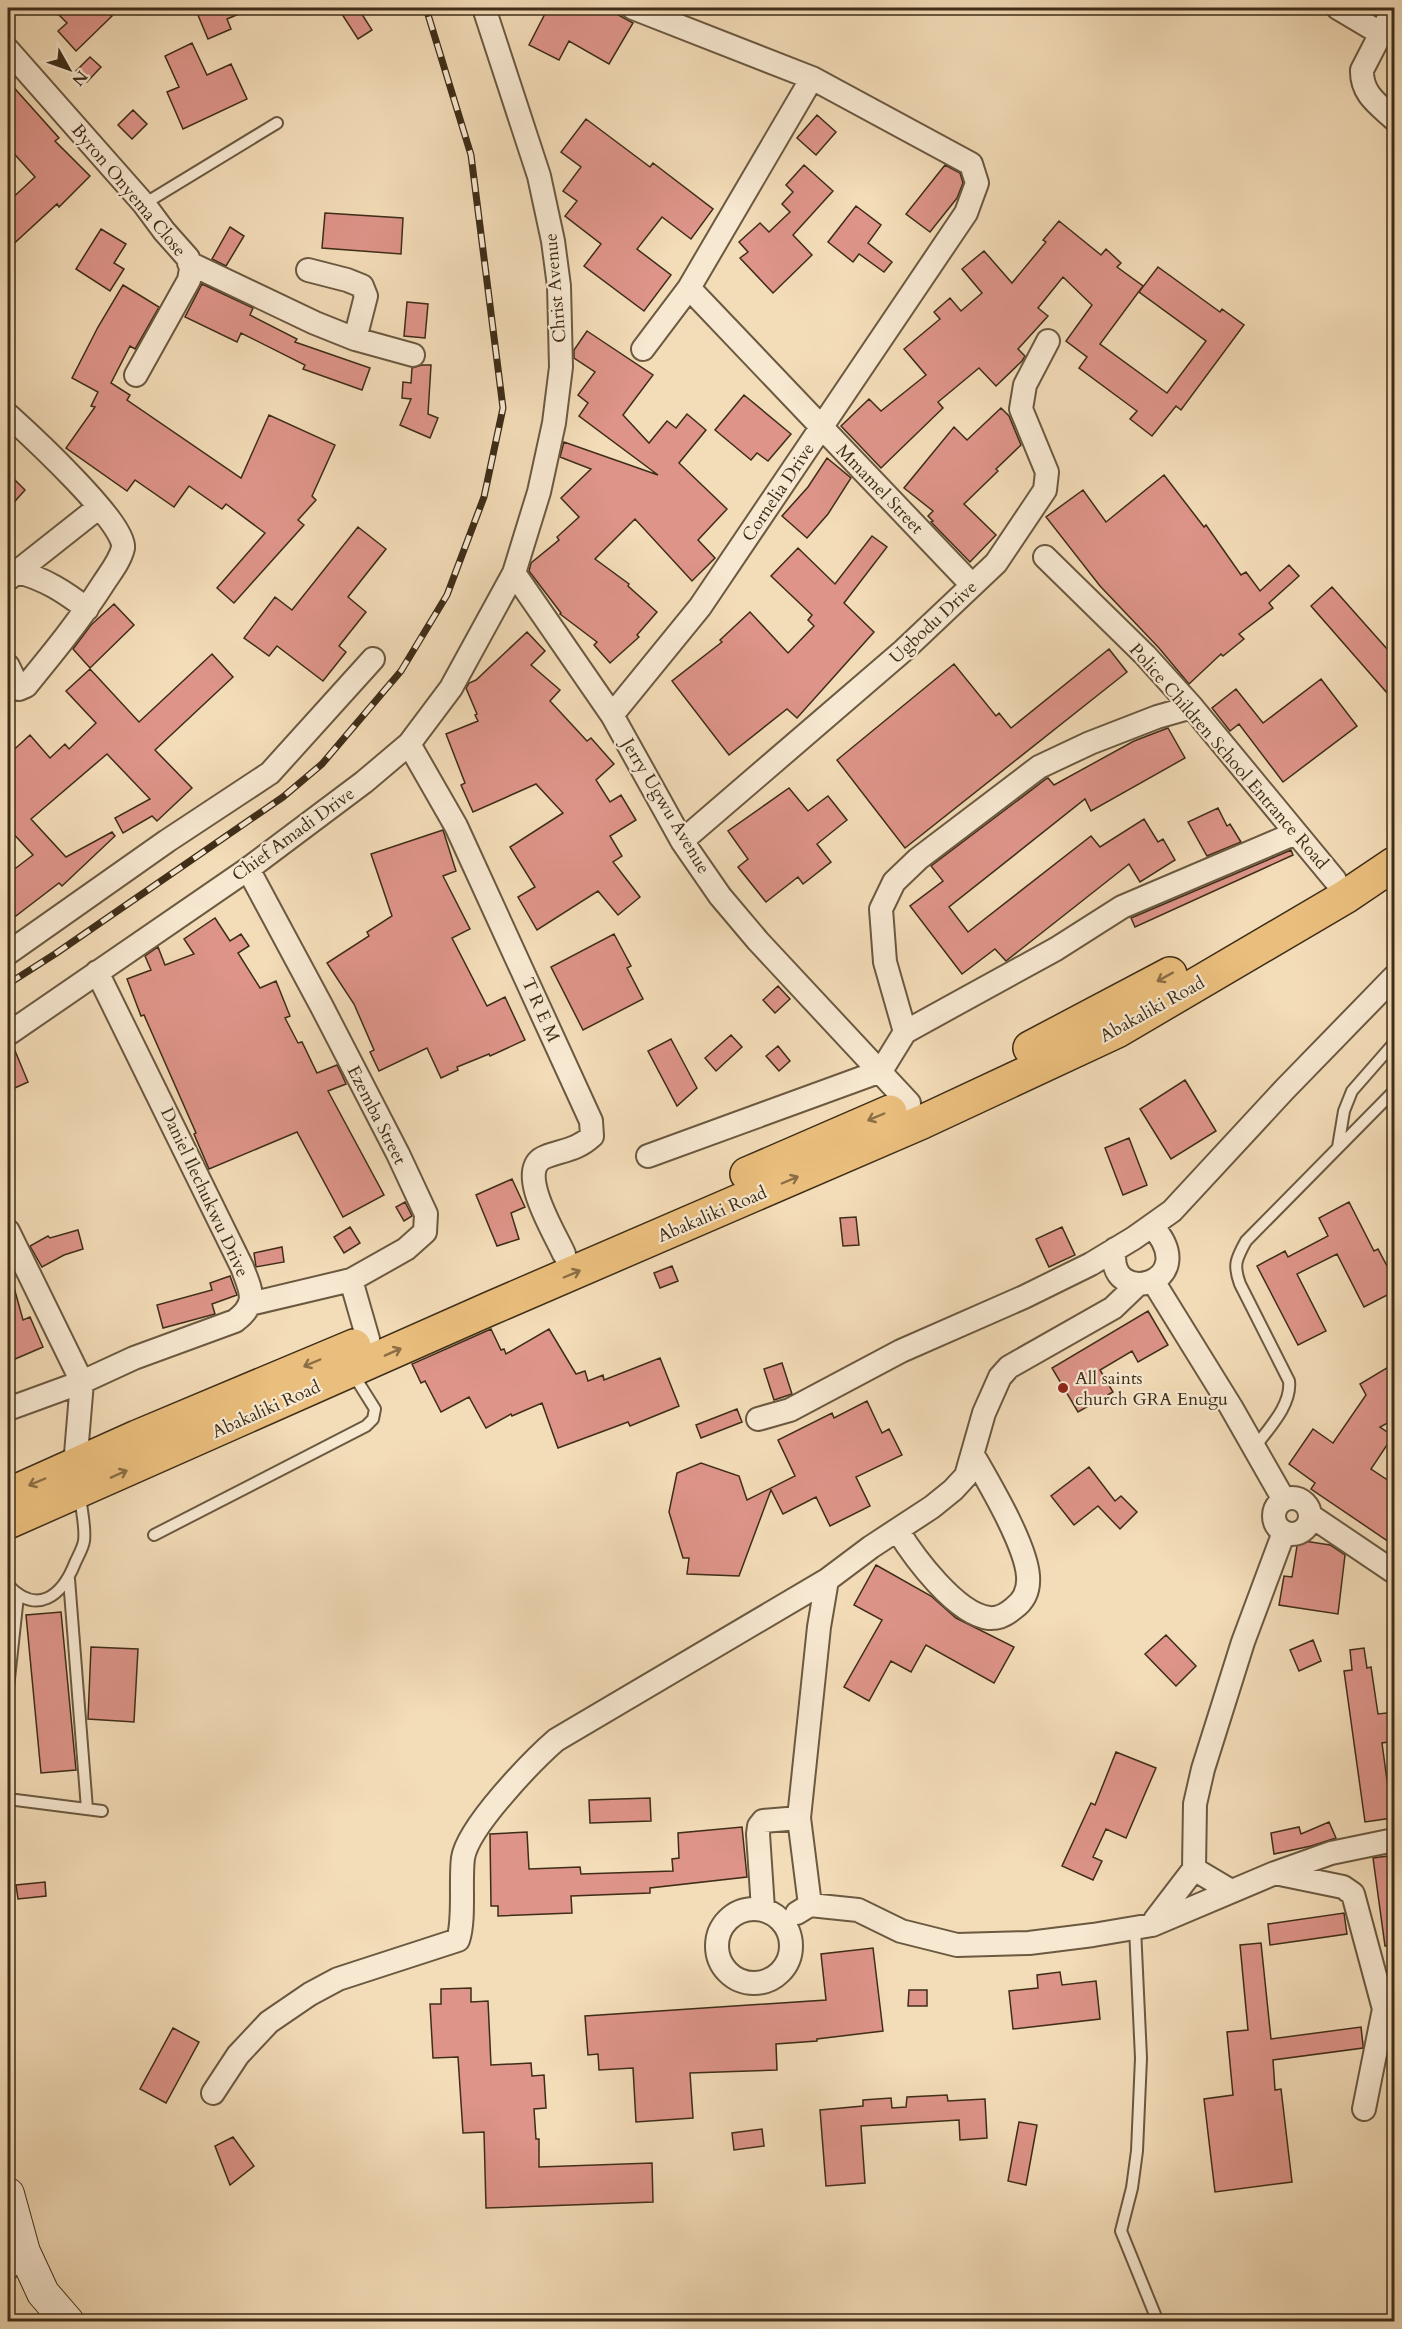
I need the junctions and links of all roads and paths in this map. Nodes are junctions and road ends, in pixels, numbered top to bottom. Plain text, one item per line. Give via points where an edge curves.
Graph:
1 (484, 8) edge
2 (633, 8) edge
3 (1338, 8) edge
4 (1395, 8) edge
5 (1380, 33) junction
6 (8, 50) edge
7 (812, 78) junction
8 (1395, 119) edge
9 (277, 123) dead end
10 (144, 204) junction
11 (189, 263) junction
12 (308, 270) dead end
13 (688, 288) junction
14 (355, 339) junction
15 (1048, 341) dead end
16 (643, 349) dead end
17 (413, 355) dead end
18 (136, 375) dead end
19 (8, 415) edge
20 (822, 428) junction
21 (99, 507) junction
22 (1045, 557) dead end
23 (514, 573) junction
24 (13, 576) edge
25 (972, 585) junction
26 (87, 609) junction
27 (373, 659) dead end
28 (8, 666) edge
29 (1192, 707) junction
30 (612, 715) junction
31 (409, 744) junction
32 (1296, 833) junction
33 (1395, 839) edge
34 (682, 841) junction
35 (1395, 864) edge
36 (248, 869) junction
37 (1335, 880) junction
38 (8, 953) edge
39 (97, 972) junction
40 (1395, 976) edge
41 (905, 1032) junction
42 (8, 1034) edge
43 (1395, 1043) edge
44 (881, 1071) junction
45 (1395, 1091) edge
46 (909, 1103) junction
47 (1338, 1147) junction
48 (648, 1156) dead end
49 (1152, 1226) junction
50 (8, 1231) edge
51 (1115, 1249) junction
52 (564, 1254) junction
53 (351, 1280) junction
54 (1145, 1283) junction
55 (250, 1304) junction
56 (368, 1339) junction
57 (351, 1371) junction
58 (82, 1382) junction
59 (8, 1409) edge
60 (758, 1419) dead end
61 (1254, 1448) junction
62 (973, 1455) junction
63 (78, 1479) junction
64 (8, 1495) edge
65 (1284, 1500) junction
66 (1311, 1516) junction
67 (8, 1522) edge
68 (898, 1531) junction
69 (1284, 1532) junction
70 (154, 1535) dead end
71 (1395, 1572) edge
72 (69, 1579) junction
73 (827, 1581) junction
74 (8, 1585) edge
75 (18, 1596) junction
76 (8, 1688) edge
77 (8, 1799) edge
78 (87, 1809) junction
79 (102, 1811) dead end
80 (799, 1818) junction
81 (1395, 1840) edge
82 (1194, 1869) junction
83 (1275, 1873) junction
84 (1231, 1891) junction
85 (810, 1905) junction
86 (1143, 1926) junction
87 (1389, 2007) edge
88 (213, 2092) dead end
89 (1364, 2109) dead end
90 (8, 2194) edge
91 (16, 2260) edge
92 (68, 2322) edge
93 (1158, 2322) edge

1 - 23 street, Christ Avenue via 539,176 559,286 561,367 554,423 539,492
2 - 7 street, Cornelia Drive
3 - 5 street
4 - 5 street
5 - 8 street via 1362,77 1371,99
6 - 10 street, Byron Onyema Close
7 - 13 street
7 - 20 street, Cornelia Drive via 971,164 977,183 966,213
9 - 10 lane
10 - 11 street, Byron Onyema Close
11 - 14 street
11 - 18 street, Byron Onyema Close via 189,280
12 - 14 street via 362,286 366,296
13 - 16 street
13 - 20 street, Mmamel Street
14 - 17 street
15 - 25 street, Ugbodu Drive via 1025,385 1021,409 1047,472 1045,490 996,563
19 - 21 street
20 - 25 street, Mmamel Street
20 - 30 street, Cornelia Drive via 700,607
21 - 24 street
21 - 26 street via 110,519 123,547
22 - 29 street, Police Children School Entrance Road
23 - 30 street, Jerry Ugwu Avenue
23 - 31 street, Chief Amadi Drive via 451,688
24 - 26 street via 38,577
25 - 34 street, Ugbodu Drive via 904,650
26 - 28 street via 26,686 19,689
27 - 38 street via 270,773
29 - 32 street, Police Children School Entrance Road
29 - 41 street via 1090,743 1039,767 918,859 894,882 881,909 885,962
30 - 34 street, Jerry Ugwu Avenue
31 - 36 street, Chief Amadi Drive
31 - 52 street, T R E M via 456,826 591,1121 592,1136 582,1145 542,1158 534,1169 534,1189
32 - 37 street, Police Children School Entrance Road
32 - 41 street via 1122,907 1056,949
33 - 37 highway, Abakaliki Road
34 - 44 street, Jerry Ugwu Avenue via 720,896 758,941
57 -> 35 highway, Abakaliki Road via 922,1122 1117,1031
36 - 39 street, Chief Amadi Drive
36 - 53 street, Ezemba Street via 426,1214 425,1232 406,1249
37 -> 46 highway, Abakaliki Road via 1132,995 1032,1047
39 - 42 street, Chief Amadi Drive
39 - 55 street, Daniel Ilechukwu Drive via 242,1267 252,1294
40 - 49 street via 1172,1211
41 - 44 street
43 - 47 lane via 1352,1091
44 - 46 street, Jerry Ugwu Avenue
44 - 48 street
45 - 47 lane
46 -> 52 highway, Abakaliki Road
47 - 61 lane via 1246,1241 1234,1269 1289,1381 1285,1404
49 - 51 street
49 - 54 street via 1167,1248 1167,1258 1164,1269
50 - 58 street
51 - 54 street via 1114,1261 1120,1274 1128,1282
51 - 60 street via 1024,1297 901,1351 790,1410
52 - 56 highway, Abakaliki Road
53 - 55 street, Ezemba Street
53 - 56 street
54 - 61 street
54 - 62 street via 1106,1312 1009,1367 987,1406
55 - 58 street via 235,1321 134,1358
56 -> 63 highway, Abakaliki Road via 146,1433
63 -> 57 highway, Abakaliki Road
57 - 70 lane via 375,1409 366,1426
58 - 59 street
58 - 63 street
61 - 65 street
62 - 68 street via 966,1476 953,1490
62 - 68 street via 1024,1555 1027,1593 1017,1606 1003,1617 978,1614 935,1581
63 -> 64 highway, Abakaliki Road
63 - 67 highway, Abakaliki Road
63 - 72 lane via 84,1542
65 - 66 street via 1299,1499
65 - 69 street via 1274,1516
66 - 69 street via 1302,1532
66 - 71 street
68 - 73 street
69 - 82 street via 1243,1642 1203,1769 1195,1804
72 - 75 lane via 54,1596 38,1600
72 - 78 lane
73 - 80 street
73 - 88 street via 556,1740 526,1767 473,1833 463,1856 458,1940 348,1975 310,1994 269,2022 238,2055
74 - 75 lane
75 - 76 lane
77 - 78 lane
78 - 79 lane
80 - 85 street
80 - 85 street via 763,1821 759,1826 772,1915
81 - 83 street via 1331,1854
82 - 84 street
82 - 86 street
83 - 84 street
83 - 87 street via 1343,1887 1353,1894
84 - 86 street
85 - 86 street via 858,1910 901,1931 957,1945 1029,1942
86 - 93 lane via 1137,2151 1121,2231
87 - 89 street
90 - 91 main road
91 - 92 main road

